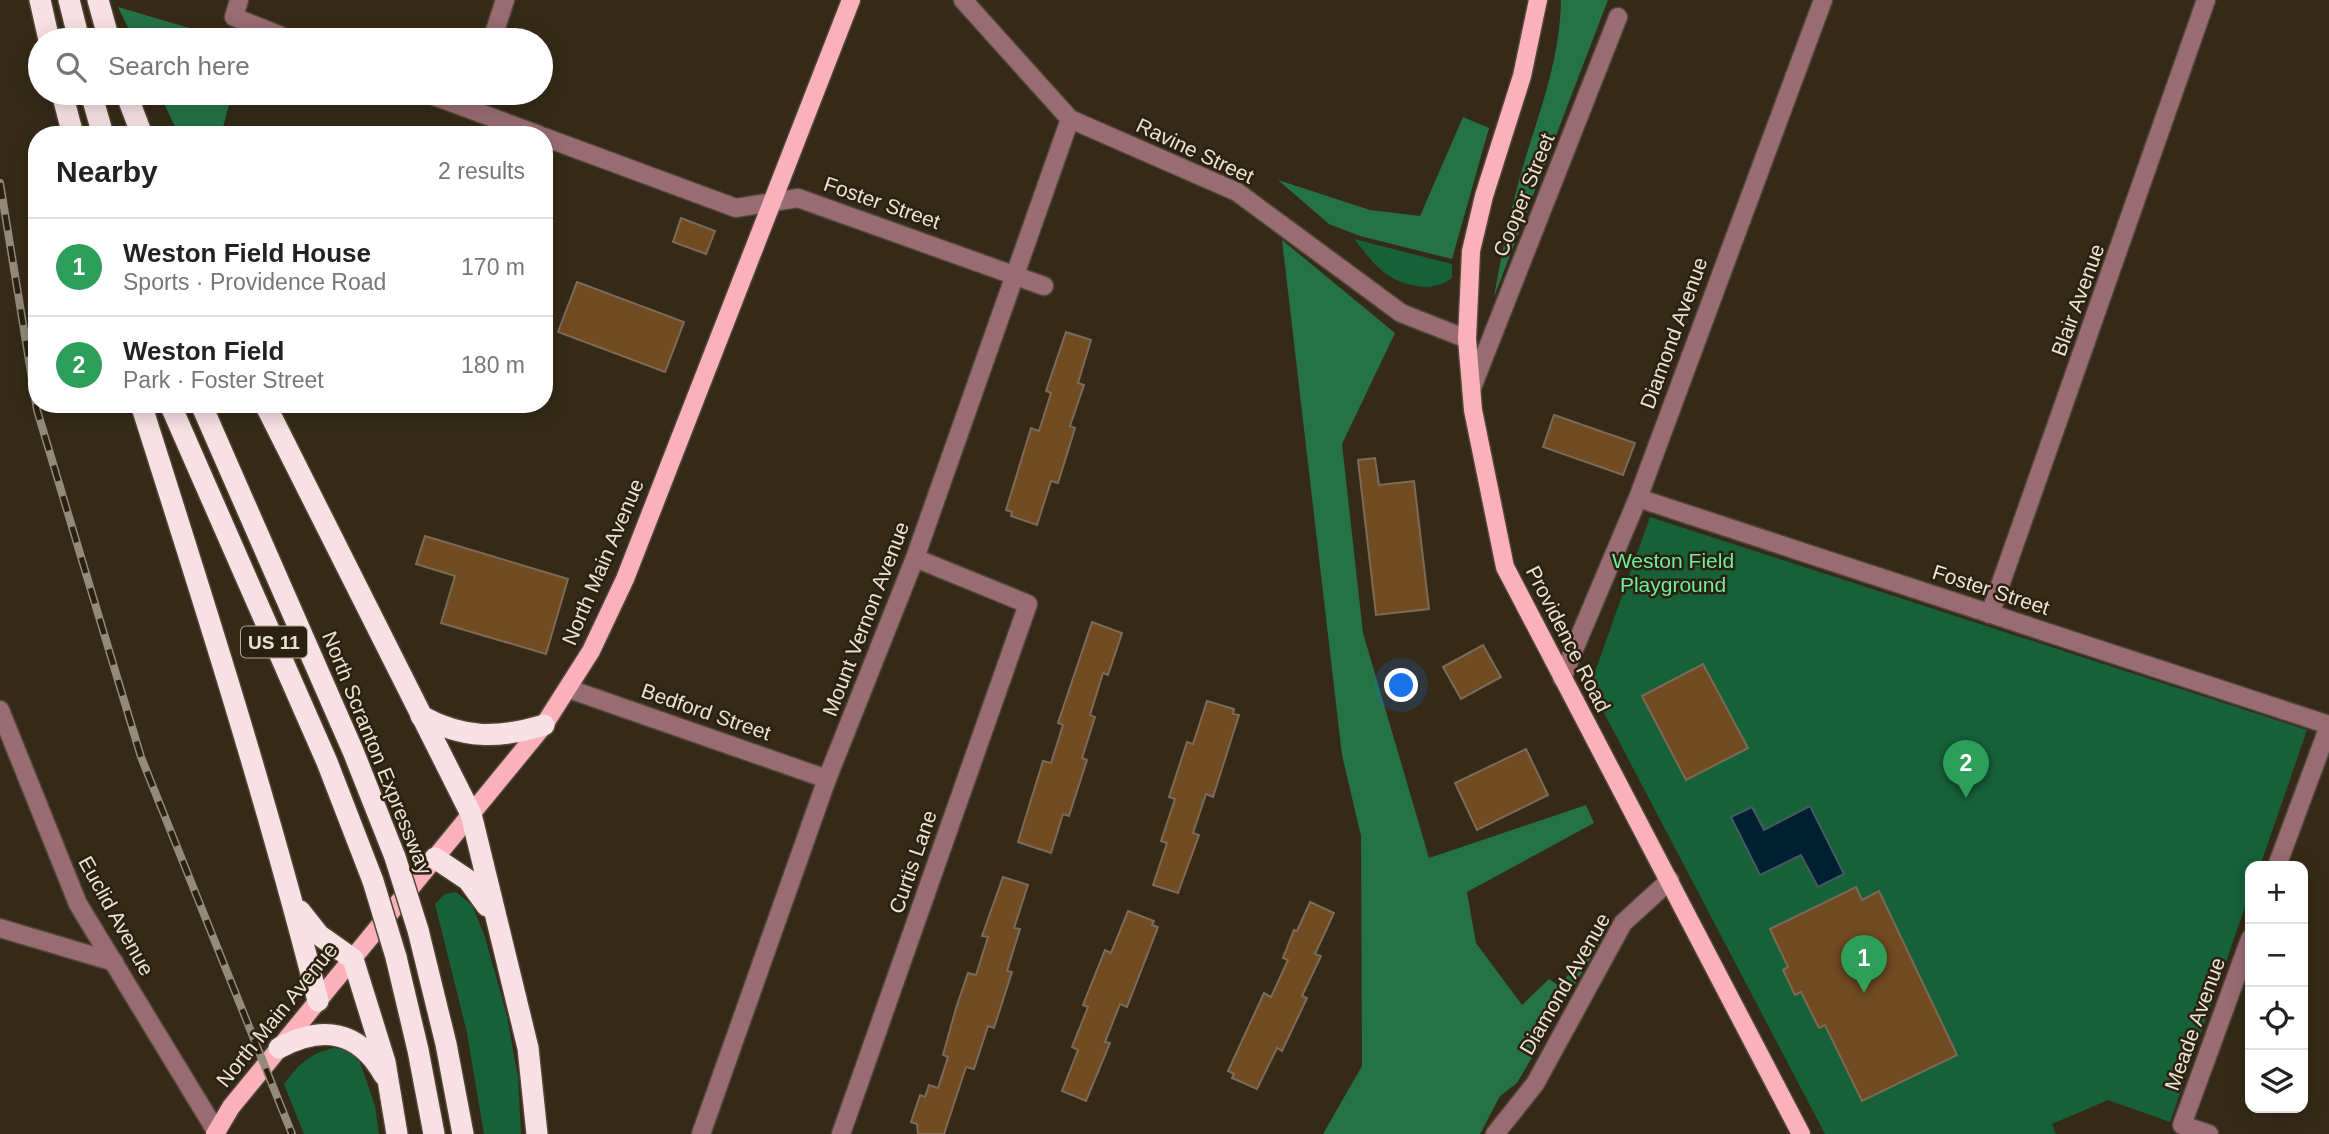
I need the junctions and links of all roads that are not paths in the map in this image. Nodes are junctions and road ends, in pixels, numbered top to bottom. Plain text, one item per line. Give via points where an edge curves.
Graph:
1 (40, 0) edge
2 (69, 0) edge
3 (98, 0) edge
4 (505, 0) edge
5 (851, 0) edge
6 (963, 0) edge
7 (1538, 0) edge
8 (1823, 0) edge
9 (2206, 0) edge
10 (237, 8) edge
11 (1618, 17) dead end
12 (46, 28) edge
13 (76, 28) edge
14 (106, 28) edge
15 (271, 28) edge
16 (496, 28) edge
17 (65, 105) edge
18 (95, 105) edge
19 (131, 105) edge
20 (479, 105) edge
21 (1070, 119) junction
22 (70, 126) edge
23 (101, 126) edge
24 (139, 126) edge
25 (521, 126) edge
26 (553, 140) edge
27 (769, 204) junction
28 (1015, 274) junction
29 (1044, 286) dead end
30 (1467, 339) junction
31 (1471, 390) junction
32 (144, 413) edge
33 (174, 413) edge
34 (205, 413) edge
35 (270, 413) edge
36 (1638, 498) junction
37 (915, 558) junction
38 (1990, 614) junction
39 (1562, 678) junction
40 (569, 689) junction
41 (0, 710) edge
42 (421, 716) junction
43 (544, 725) junction
44 (2329, 726) edge
45 (827, 779) junction
46 (471, 814) junction
47 (435, 858) junction
48 (2279, 861) edge
49 (1670, 880) junction
50 (288, 882) junction
51 (496, 924) junction
52 (0, 928) edge
53 (2245, 953) edge
54 (352, 959) junction
55 (114, 962) junction
56 (318, 1001) junction
57 (279, 1048) junction
58 (390, 1087) junction
59 (215, 1133) edge
60 (397, 1134) edge
61 (434, 1134) edge
62 (463, 1134) edge
63 (537, 1134) edge
64 (701, 1134) edge
65 (841, 1134) edge
66 (1495, 1134) edge
67 (1801, 1134) edge
68 (2209, 1134) edge

1 - 12 highway
2 - 13 highway
3 - 14 highway
4 - 16 street
5 - 27 main road, North Main Avenue
6 - 21 street, Ravine Street
7 - 30 main road, Providence Road via 1522,76 1471,251
8 - 36 street, Diamond Avenue
9 - 38 street, Blair Avenue
10 - 15 street
11 - 31 street, Cooper Street
17 - 22 highway
18 - 23 highway
19 - 24 highway
20 - 25 street
21 - 28 street, Mount Vernon Avenue
21 - 30 street, Ravine Street via 1237,192 1401,313
26 - 27 street, Foster Street via 736,208
27 - 28 street, Foster Street via 798,198
27 - 40 main road, North Main Avenue via 625,579
28 - 29 street, Foster Street
28 - 37 street, Mount Vernon Avenue
30 - 31 main road, Providence Road
31 - 39 main road, Providence Road via 1505,567
32 - 50 highway
33 - 61 highway, US 11, bridge via 327,762 373,881 396,957
34 - 62 highway, North Scranton Expressway / US 11, bridge via 354,751 395,857 446,1044
35 - 42 highway
36 - 38 street, Foster Street
36 - 39 street, Diamond Avenue
37 - 45 street, Mount Vernon Avenue
37 - 65 street, Curtis Lane via 1028,604
38 - 44 street, Foster Street
39 - 49 main road, Providence Road
40 - 43 main road, North Main Avenue
40 - 45 street, Bedford Street
41 - 55 street, Euclid Avenue via 66,881
42 - 43 highway via 477,737 514,734
42 - 46 highway
43 - 46 main road, North Main Avenue
44 - 48 street
45 - 64 street, Mount Vernon Avenue
46 - 47 main road, North Main Avenue
46 - 51 highway
47 - 51 highway via 477,890
47 - 54 main road, North Main Avenue
49 - 66 street, Diamond Avenue via 1623,923 1535,1084
49 - 67 main road, Providence Road
50 - 54 highway via 309,924
50 - 56 highway
51 - 63 highway via 528,1048
52 - 55 street
53 - 68 street, Meade Avenue via 2182,1125
54 - 56 main road, North Main Avenue
54 - 58 highway
55 - 59 street, Euclid Avenue
56 - 57 main road, North Main Avenue
57 - 58 highway via 321,1033 350,1040 372,1057
57 - 59 main road, North Main Avenue
58 - 60 highway

